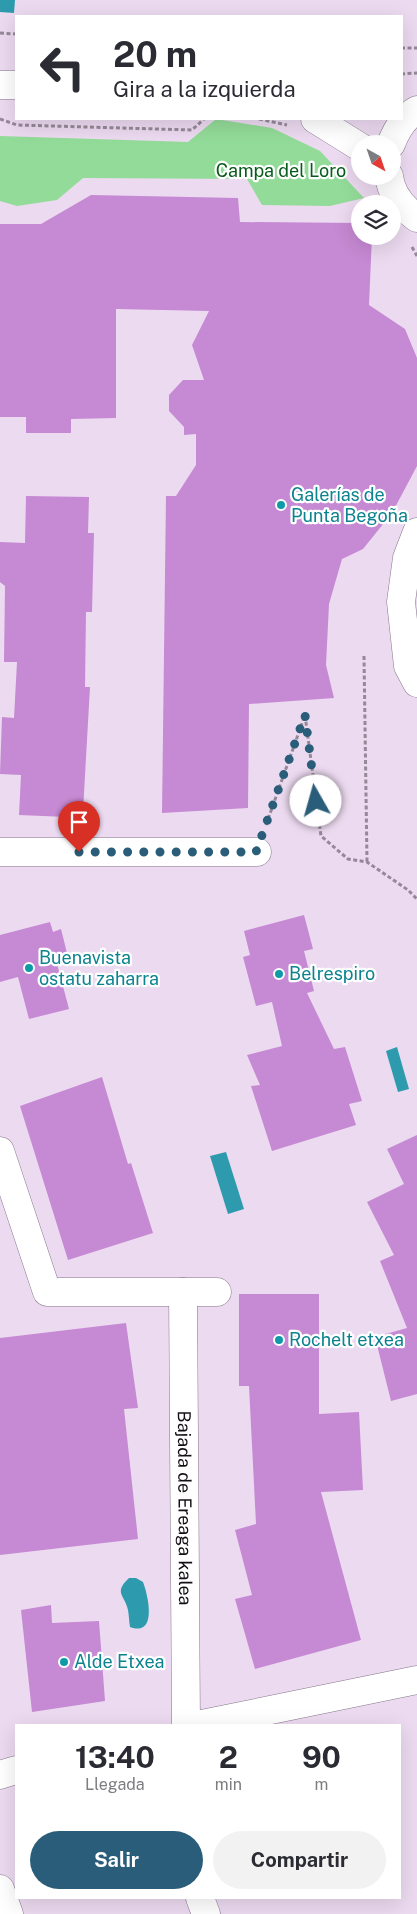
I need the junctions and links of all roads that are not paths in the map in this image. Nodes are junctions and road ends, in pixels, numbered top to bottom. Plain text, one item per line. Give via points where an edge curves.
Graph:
1 (0, 85) edge
2 (15, 85) edge
3 (403, 101) edge
4 (417, 102) edge
5 (417, 110) edge
6 (317, 120) edge
7 (394, 135) edge
8 (351, 141) edge
9 (392, 185) edge
10 (414, 220) edge
11 (417, 532) edge
12 (417, 683) edge
13 (0, 852) edge
14 (256, 852) road end
15 (0, 1151) edge
16 (183, 1292) junction
17 (217, 1292) dead end
18 (417, 1680) edge
19 (186, 1724) edge
20 (201, 1724) edge
21 (15, 1770) edge
22 (0, 1775) edge
23 (0, 1889) edge
24 (200, 1899) edge
25 (9, 1914) edge
26 (206, 1914) edge

1 - 2 street
3 - 4 street
5 - 7 street
6 - 8 street
9 - 10 street via 397,198
11 - 12 street via 407,558 401,602 408,666
13 - 14 street
15 - 16 street via 47,1292
16 - 17 street
16 - 19 street, Bajada de Ereaga kalea
18 - 20 street
21 - 22 street
23 - 25 street
24 - 26 street

